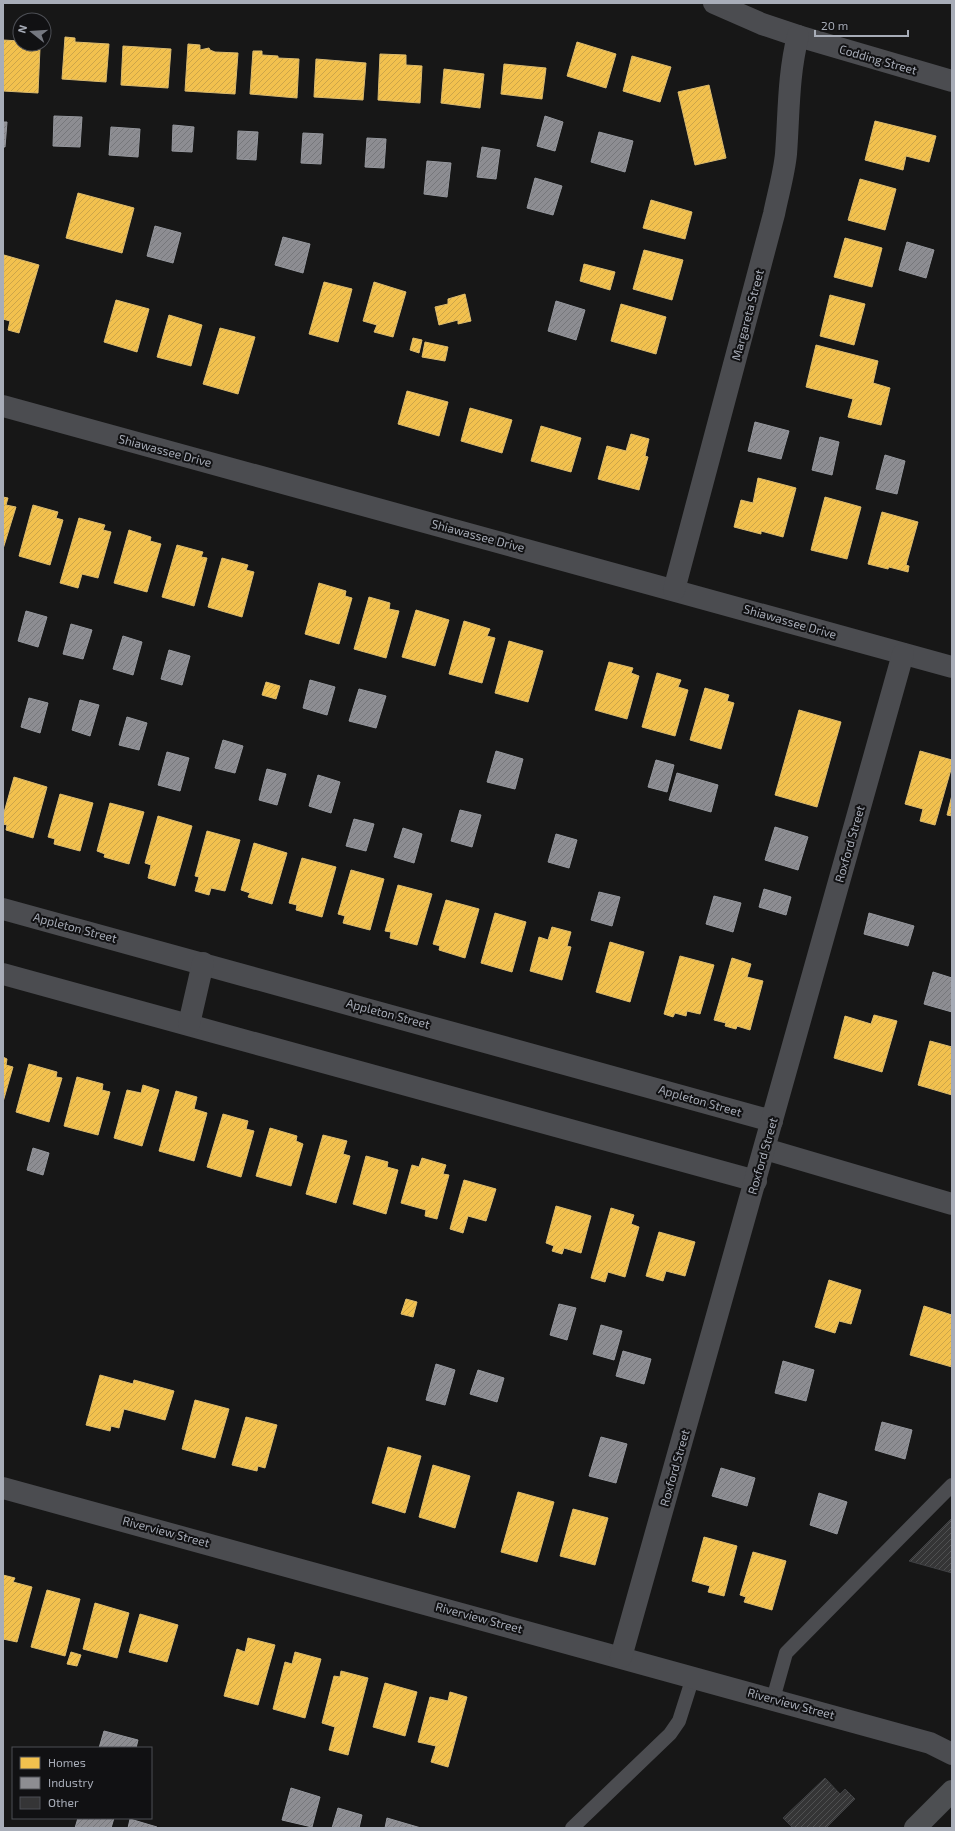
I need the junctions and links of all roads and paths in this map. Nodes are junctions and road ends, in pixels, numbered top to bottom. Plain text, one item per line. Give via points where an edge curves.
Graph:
1 (714, 3) edge
2 (798, 36) junction
3 (952, 81) edge
4 (3, 406) edge
5 (674, 590) junction
6 (903, 654) junction
7 (952, 667) edge
8 (3, 909) edge
9 (203, 963) junction
10 (3, 974) edge
11 (189, 1024) junction
12 (772, 1121) junction
13 (765, 1149) junction
14 (756, 1181) junction
15 (952, 1204) edge
16 (952, 1485) edge
17 (3, 1488) edge
18 (621, 1657) junction
19 (693, 1677) junction
20 (773, 1699) junction
21 (952, 1754) edge
22 (952, 1791) edge
23 (572, 1828) edge
24 (915, 1828) edge

1 - 2 street, Codding Street
2 - 3 street, Codding Street
2 - 5 street, Margareta Street via 792,62 787,108 786,155 774,214
4 - 5 street, Shiawassee Drive
5 - 6 street, Shiawassee Drive
6 - 7 street, Shiawassee Drive
6 - 12 street, Roxford Street
8 - 9 street, Appleton Street
9 - 11 street
9 - 12 street, Appleton Street
10 - 11 street
11 - 14 street
12 - 13 street, Roxford Street
13 - 14 street, Roxford Street
13 - 15 street
14 - 18 street, Roxford Street
16 - 20 lane via 786,1653
17 - 18 street, Riverview Street
18 - 19 street, Riverview Street
19 - 20 street, Riverview Street
19 - 23 lane via 679,1721 670,1734
20 - 21 street, Riverview Street via 930,1743
22 - 24 main road

